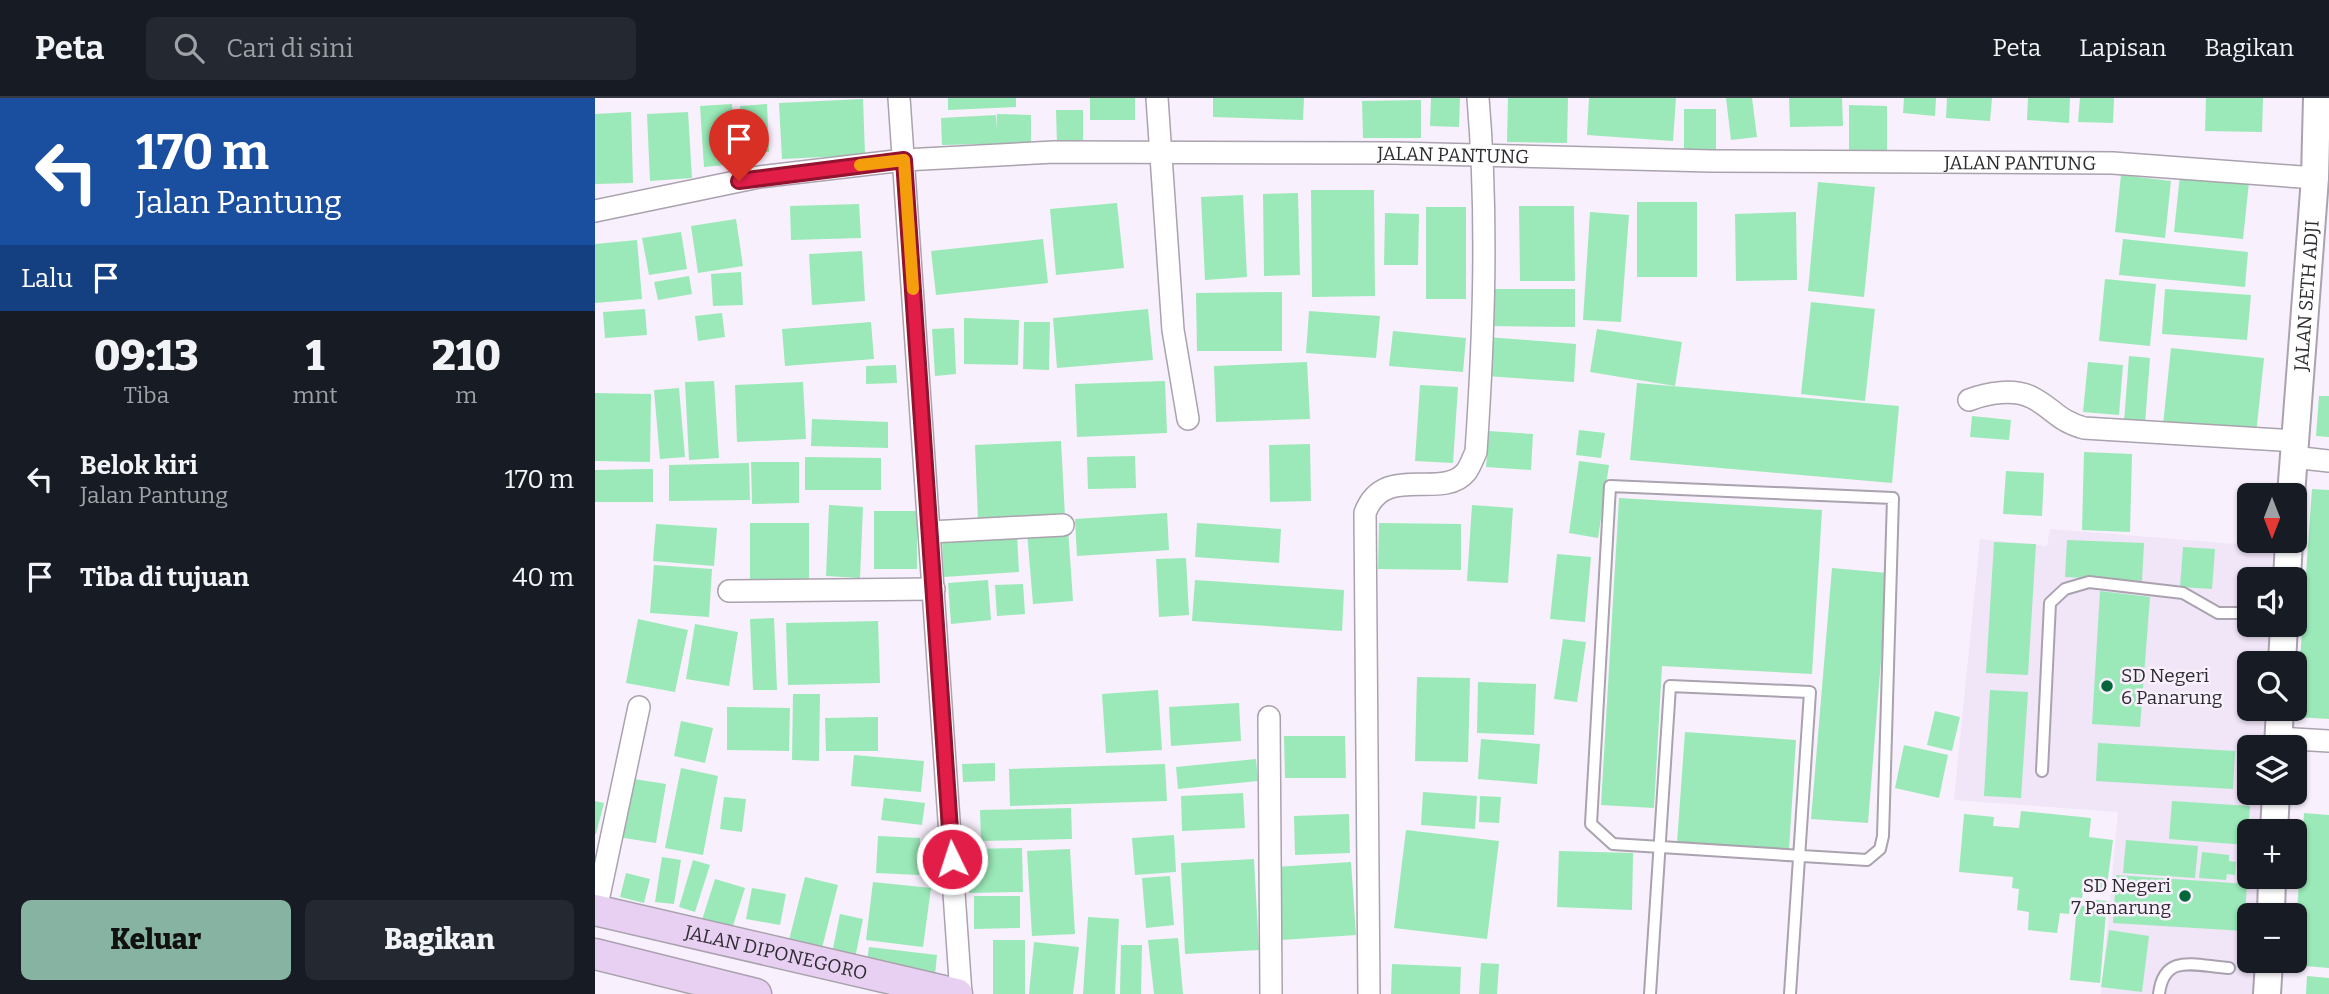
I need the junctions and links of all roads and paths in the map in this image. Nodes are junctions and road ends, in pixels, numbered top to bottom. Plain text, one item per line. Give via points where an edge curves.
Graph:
1 (899, 98) edge
2 (1157, 98) edge
3 (1478, 98) edge
4 (2317, 98) edge
5 (1160, 153) junction
6 (1483, 155) junction
7 (904, 160) junction
8 (2319, 194) edge
9 (595, 211) edge
10 (1969, 400) dead end
11 (1188, 419) dead end
12 (2294, 449) junction
13 (2329, 461) edge
14 (2292, 483) edge
15 (1063, 525) dead end
16 (930, 532) junction
17 (934, 589) junction
18 (729, 591) dead end
19 (2237, 613) edge
20 (639, 707) dead end
21 (1269, 717) dead end
22 (2329, 741) edge
23 (2307, 742) edge
24 (2042, 771) dead end
25 (1660, 849) junction
26 (1799, 853) junction
27 (595, 910) edge
28 (595, 954) edge
29 (2229, 968) dead end
30 (2268, 973) edge
31 (756, 994) edge
32 (959, 994) edge
33 (1271, 994) edge
34 (1369, 994) edge
35 (1650, 994) edge
36 (1790, 994) edge
37 (2159, 994) edge
38 (2267, 994) edge

1 - 7 street
2 - 5 street
3 - 6 street
4 - 8 street, JALAN SETH ADJI
5 - 6 street, JALAN PANTUNG
5 - 7 street, JALAN PANTUNG via 1054,152
5 - 11 street via 1173,330
6 - 8 street, JALAN PANTUNG via 2113,163
6 - 34 street via 1476,452 1466,472 1454,480 1399,483 1374,497 1365,513
7 - 9 street, JALAN PANTUNG via 759,177
7 - 16 street
8 - 12 street, JALAN SETH ADJI
10 - 12 street via 1989,393 2021,395 2032,397 2064,422 2084,428
12 - 13 street
12 - 14 street, JALAN SETH ADJI
15 - 16 street
16 - 17 street
17 - 18 street
17 - 32 street
19 - 24 lane via 2218,613 2183,593 2156,589 2089,582 2065,589 2050,603
20 - 27 street
21 - 33 street
22 - 23 street
25 - 26 lane
25 - 26 lane via 1669,686 1810,692
25 - 26 lane via 1613,844 1591,824 1611,486 1893,498 1880,849 1867,860
25 - 35 lane
26 - 36 lane
27 - 32 main road, JALAN DIPONEGORO
28 - 31 main road
29 - 37 lane via 2168,968
30 - 38 street

